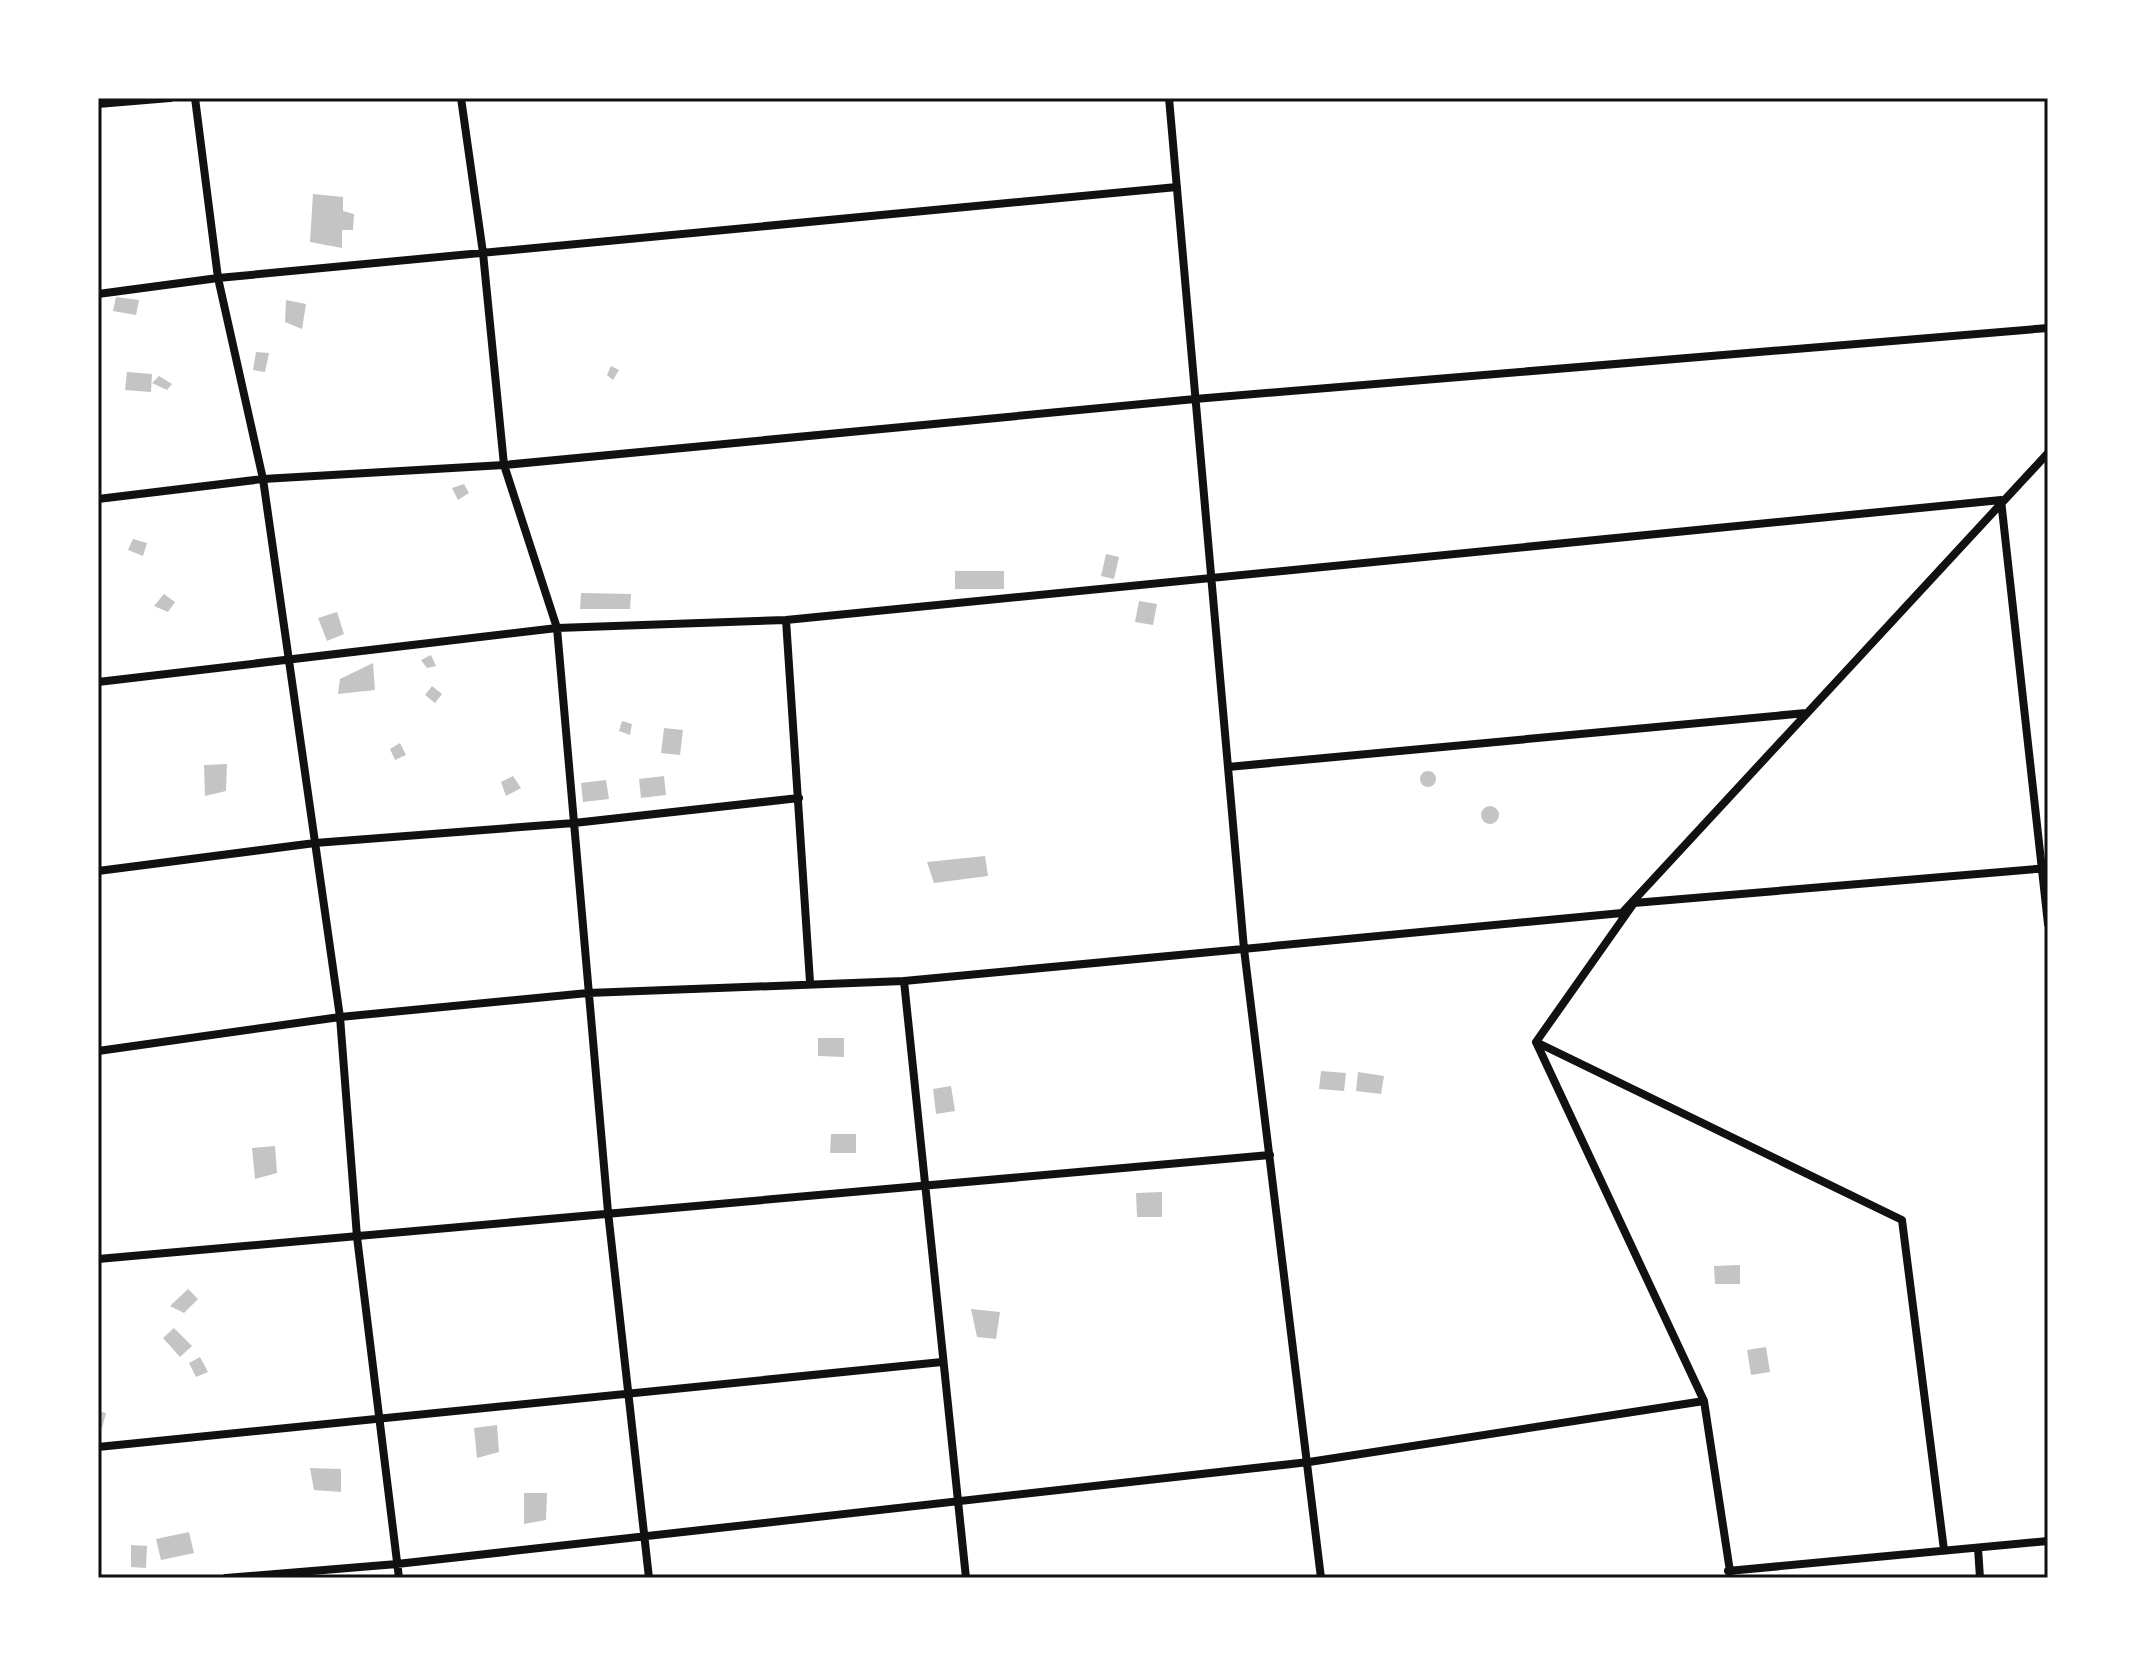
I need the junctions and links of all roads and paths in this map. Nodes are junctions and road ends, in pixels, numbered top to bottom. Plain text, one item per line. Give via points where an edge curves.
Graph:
1 (170, 98) edge
2 (195, 98) edge
3 (461, 98) edge
4 (1169, 98) edge
5 (98, 104) edge
6 (1177, 187) junction
7 (483, 253) junction
8 (218, 278) junction
9 (98, 294) edge
10 (2048, 328) edge
11 (1195, 399) junction
12 (2048, 453) edge
13 (504, 465) junction
14 (263, 479) junction
15 (98, 499) edge
16 (2001, 500) junction
17 (1210, 578) junction
18 (786, 620) junction
19 (557, 628) junction
20 (288, 658) junction
21 (98, 682) edge
22 (1806, 713) junction
23 (1228, 767) junction
24 (799, 798) junction
25 (574, 823) junction
26 (315, 843) junction
27 (2044, 868) edge
28 (98, 871) edge
29 (1634, 903) junction
30 (2048, 924) edge
31 (1244, 949) junction
32 (904, 981) junction
33 (810, 982) junction
34 (588, 993) junction
35 (340, 1017) junction
36 (1536, 1042) junction
37 (98, 1051) edge
38 (1270, 1155) junction
39 (926, 1185) junction
40 (608, 1212) junction
41 (357, 1237) junction
42 (98, 1259) edge
43 (942, 1362) junction
44 (628, 1396) junction
45 (1704, 1401) junction
46 (382, 1421) junction
47 (98, 1447) edge
48 (1309, 1462) junction
49 (958, 1504) junction
50 (644, 1537) junction
51 (2048, 1541) edge
52 (1978, 1548) junction
53 (1944, 1550) junction
54 (397, 1564) junction
55 (1730, 1574) edge
56 (226, 1578) edge
57 (399, 1578) edge
58 (649, 1578) edge
59 (966, 1578) edge
60 (1321, 1578) edge
61 (1980, 1578) edge

1 - 5 street
2 - 8 street
3 - 7 street
4 - 6 street
6 - 7 street
6 - 11 street
7 - 8 street
7 - 13 street
8 - 9 street
8 - 14 street
10 - 11 street
11 - 13 street
11 - 17 street
12 - 16 street
13 - 14 street
13 - 19 street
14 - 15 street
14 - 20 street
16 - 17 street
16 - 22 street
16 - 27 street
17 - 18 street
17 - 23 street
18 - 19 street
18 - 24 street
19 - 20 street
19 - 25 street
20 - 21 street
20 - 26 street
22 - 23 street
22 - 29 street
23 - 31 street
24 - 25 street
24 - 33 street
25 - 26 street
25 - 34 street
26 - 28 street
26 - 35 street
27 - 29 street
27 - 30 street
29 - 31 street via 1622,913
29 - 36 street
31 - 32 street
31 - 38 street
32 - 33 street
32 - 39 street
33 - 34 street
34 - 35 street
34 - 40 street
35 - 37 street
35 - 41 street
36 - 45 street
36 - 53 street via 1902,1220
38 - 39 street
38 - 48 street
39 - 40 street
39 - 43 street
40 - 41 street
40 - 44 street
41 - 42 street
41 - 46 street
43 - 44 street
43 - 49 street
44 - 46 street
44 - 50 street
45 - 48 street
45 - 55 street
46 - 47 street
46 - 54 street
48 - 49 street
48 - 60 street
49 - 50 street
49 - 59 street
50 - 54 street
50 - 58 street
51 - 52 street
52 - 53 street
52 - 61 street
53 - 55 street
54 - 56 street
54 - 57 street

